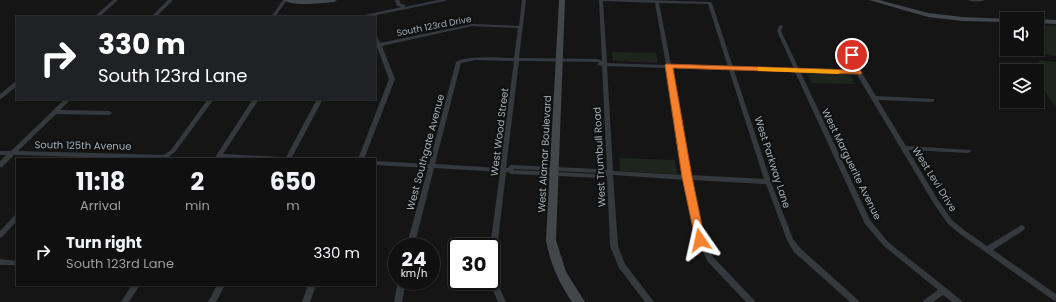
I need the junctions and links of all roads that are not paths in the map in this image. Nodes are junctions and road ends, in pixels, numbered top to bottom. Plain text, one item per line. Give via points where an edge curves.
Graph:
1 (116, 0) edge
2 (171, 0) edge
3 (286, 0) edge
4 (334, 0) edge
5 (397, 0) edge
6 (402, 0) edge
7 (445, 0) edge
8 (524, 0) edge
9 (562, 0) edge
10 (601, 0) edge
11 (872, 0) edge
12 (970, 0) edge
13 (983, 0) edge
14 (657, 2) junction
15 (404, 7) junction
16 (97, 16) edge
17 (155, 16) edge
18 (273, 16) edge
19 (367, 16) edge
20 (1000, 20) edge
21 (1044, 21) edge
22 (1056, 22) edge
23 (781, 26) dead end
24 (521, 27) junction
25 (377, 45) edge
26 (852, 55) dead end
27 (520, 60) junction
28 (560, 61) junction
29 (604, 63) junction
30 (669, 65) junction
31 (732, 68) junction
32 (796, 70) junction
33 (858, 73) junction
34 (16, 84) edge
35 (0, 97) edge
36 (874, 98) junction
37 (67, 100) edge
38 (210, 100) edge
39 (255, 100) edge
40 (319, 100) edge
41 (932, 100) dead end
42 (55, 112) junction
43 (109, 113) dead end
44 (904, 148) junction
45 (968, 151) dead end
46 (0, 153) edge
47 (12, 153) junction
48 (72, 157) edge
49 (218, 158) edge
50 (289, 158) edge
51 (361, 158) edge
52 (376, 163) edge
53 (0, 165) edge
54 (431, 166) junction
55 (507, 170) junction
56 (553, 172) junction
57 (609, 173) junction
58 (687, 177) junction
59 (768, 182) junction
60 (16, 218) edge
61 (1022, 228) dead end
62 (0, 235) edge
63 (412, 238) edge
64 (496, 238) edge
65 (987, 250) junction
66 (0, 262) edge
67 (15, 263) dead end
68 (135, 286) edge
69 (220, 286) edge
70 (312, 286) edge
71 (400, 290) edge
72 (497, 290) edge
73 (944, 290) junction
74 (1056, 298) edge
75 (125, 302) edge
76 (212, 302) edge
77 (306, 302) edge
78 (398, 302) edge
79 (502, 302) edge
80 (579, 302) edge
81 (650, 302) edge
82 (751, 302) edge
83 (855, 302) edge
84 (927, 302) edge
85 (958, 302) edge

1 - 16 street
2 - 17 street
3 - 4 street
3 - 18 street
5 - 15 street via 399,5
6 - 15 street
7 - 15 street
8 - 24 street, West Wood Street
9 - 28 street, West Alamar Boulevard
10 - 14 street
10 - 29 street, West Trumbull Road
11 - 20 street via 928,15
12 - 13 street
14 - 30 street
14 - 31 street, West Parkway Lane via 710,3
15 - 19 street
21 - 22 street
23 - 32 street, West Marguerite Avenue via 779,31
24 - 25 street, South 123rd Drive via 472,25
24 - 27 street, West Wood Street
25 - 51 street via 392,79
26 - 33 street, West Levi Drive via 851,60
27 - 28 street
27 - 54 street, West Southgate Avenue via 476,59 459,62
27 - 55 street, West Wood Street
28 - 29 street via 596,65
28 - 56 street, West Alamar Boulevard
29 - 30 street
29 - 57 street, West Trumbull Road
30 - 31 street
30 - 58 street
31 - 32 street
31 - 59 street, West Parkway Lane
32 - 33 street
32 - 73 street, West Marguerite Avenue via 867,222 886,244
33 - 36 street, West Levi Drive
34 - 35 street
36 - 41 street
36 - 44 street, West Levi Drive
37 - 42 street
38 - 48 street, South 125th Avenue via 166,157
39 - 49 street
40 - 50 street
42 - 43 street
42 - 47 street
44 - 45 street
44 - 65 street, West Levi Drive via 946,217
46 - 47 street, South 125th Avenue
47 - 48 street, South 125th Avenue
47 - 53 street
52 - 54 street
54 - 55 street
54 - 63 street, West Southgate Avenue
55 - 56 street
55 - 64 street, West Wood Street
56 - 57 street via 601,176
56 - 80 street, West Alamar Boulevard via 551,240 554,256 567,286
57 - 58 street
57 - 81 street, West Trumbull Road via 614,246 622,266
58 - 59 street
58 - 82 street via 700,240 711,260
59 - 83 street, West Parkway Lane via 785,230 797,250
60 - 62 street
61 - 65 street
65 - 74 street, West Levi Drive
66 - 67 street
68 - 75 street
69 - 76 street
70 - 77 street
71 - 78 street
72 - 79 street, West Wood Street
73 - 84 street
73 - 85 street, West Marguerite Avenue

